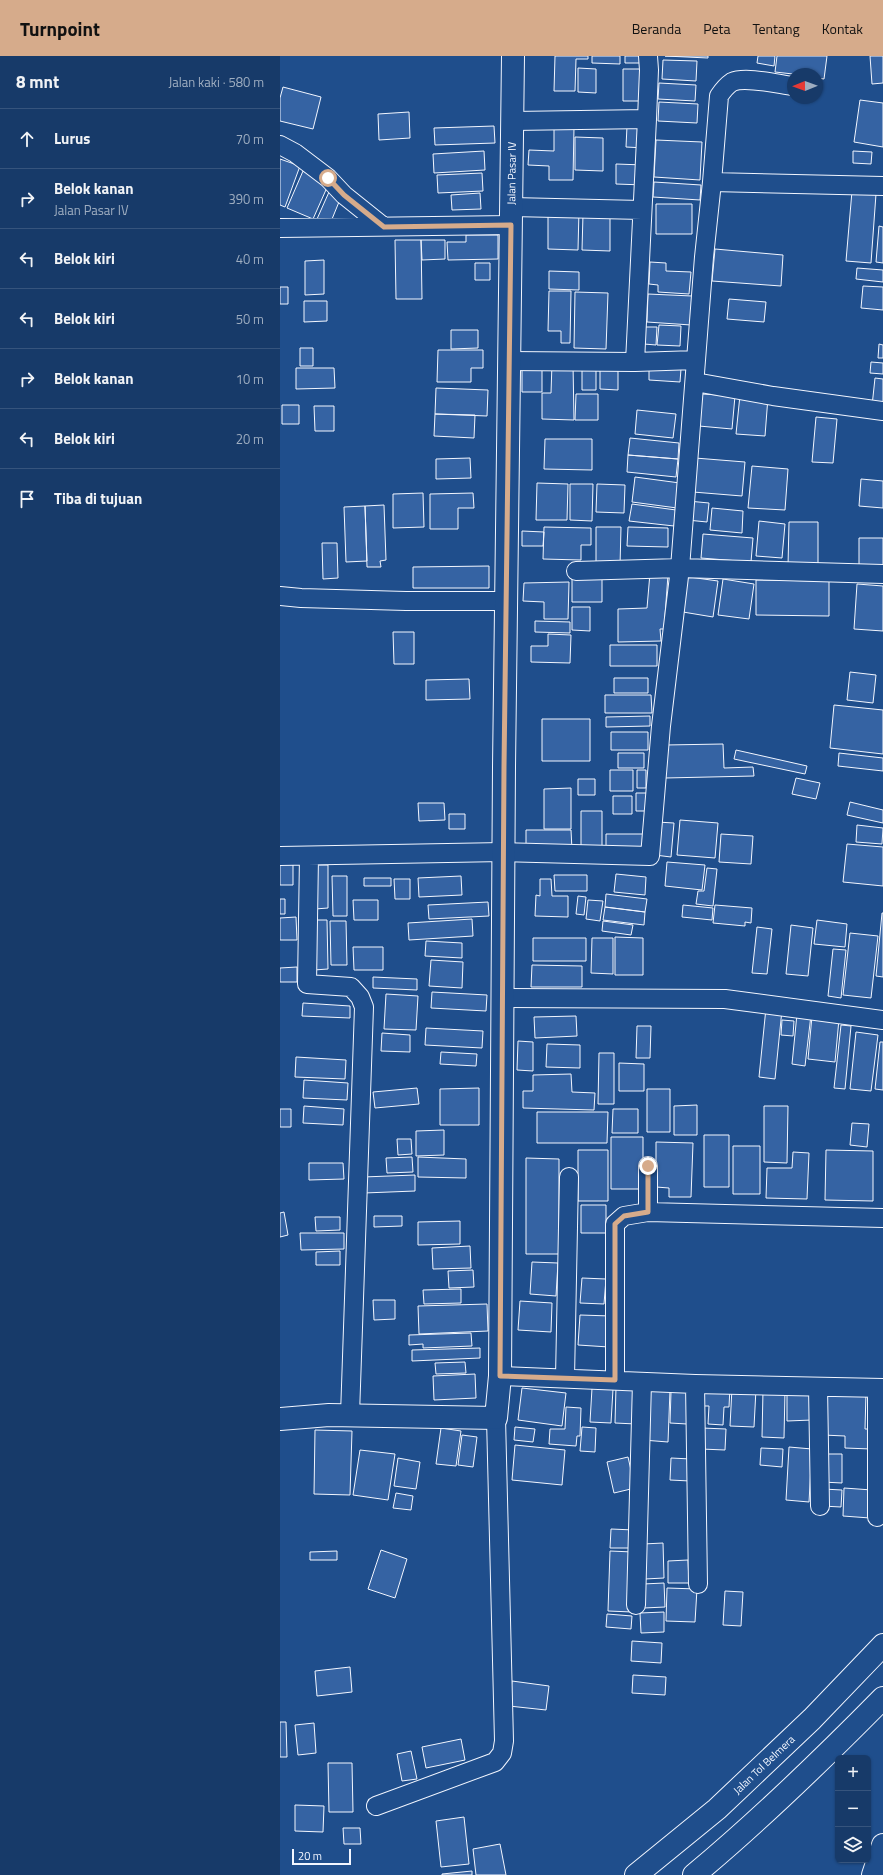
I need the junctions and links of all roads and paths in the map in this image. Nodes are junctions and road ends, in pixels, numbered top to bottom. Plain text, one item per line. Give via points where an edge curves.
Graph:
1 (513, 56) edge
2 (648, 56) edge
3 (787, 85) edge
4 (647, 119) junction
5 (513, 121) junction
6 (280, 145) edge
7 (712, 182) junction
8 (883, 186) edge
9 (642, 210) junction
10 (512, 216) junction
11 (384, 227) junction
12 (280, 228) edge
13 (696, 360) junction
14 (509, 361) junction
15 (635, 362) junction
16 (695, 382) junction
17 (883, 411) edge
18 (680, 568) junction
19 (576, 570) dead end
20 (883, 574) edge
21 (280, 596) edge
22 (507, 601) junction
23 (503, 852) junction
24 (280, 856) edge
25 (309, 856) junction
26 (503, 998) junction
27 (883, 1020) edge
28 (648, 1166) dead end
29 (569, 1176) dead end
30 (648, 1212) junction
31 (883, 1218) edge
32 (500, 1376) junction
33 (565, 1378) junction
34 (615, 1380) junction
35 (642, 1382) junction
36 (695, 1384) junction
37 (818, 1387) junction
38 (880, 1388) edge
39 (350, 1416) junction
40 (496, 1418) junction
41 (280, 1419) edge
42 (820, 1506) dead end
43 (877, 1516) dead end
44 (698, 1584) dead end
45 (636, 1605) dead end
46 (883, 1645) edge
47 (883, 1698) edge
48 (376, 1806) dead end
49 (883, 1845) edge
50 (636, 1875) edge
51 (694, 1875) edge
52 (873, 1875) edge

1 - 5 main road, Jalan Pasar IV
2 - 4 street
3 - 7 street via 745,80 734,82 725,88 719,96
4 - 5 street
4 - 9 street
5 - 10 main road, Jalan Pasar IV
6 - 11 street via 328,178 344,195
7 - 8 street
7 - 13 street
9 - 10 street
9 - 15 street
10 - 11 street
10 - 14 main road, Jalan Pasar IV
11 - 12 street
13 - 15 street
13 - 16 street
14 - 15 street
14 - 22 main road, Jalan Pasar IV
16 - 17 street
16 - 18 street
18 - 19 street
18 - 20 street
18 - 23 street via 660,726 650,856
21 - 22 street via 406,601
22 - 23 main road, Jalan Pasar IV
23 - 25 street
23 - 26 main road, Jalan Pasar IV
24 - 25 street
25 - 39 street via 307,984 351,987 360,997 364,1007
26 - 27 street via 725,999
26 - 32 main road, Jalan Pasar IV
28 - 30 street
29 - 33 street
30 - 31 street
30 - 34 street via 624,1216 615,1224
32 - 33 street
32 - 40 main road, Jalan Pasar IV
33 - 34 street
34 - 35 street
35 - 36 street
35 - 45 street
36 - 37 street
36 - 44 street
37 - 38 street
37 - 42 street
38 - 43 street
39 - 40 main road
39 - 41 main road via 300,1416
40 - 48 street via 504,1741 502,1753 495,1762
46 - 50 main road, Jalan Tol Belmera via 812,1719 723,1803
47 - 51 main road via 742,1835
49 - 52 main road

